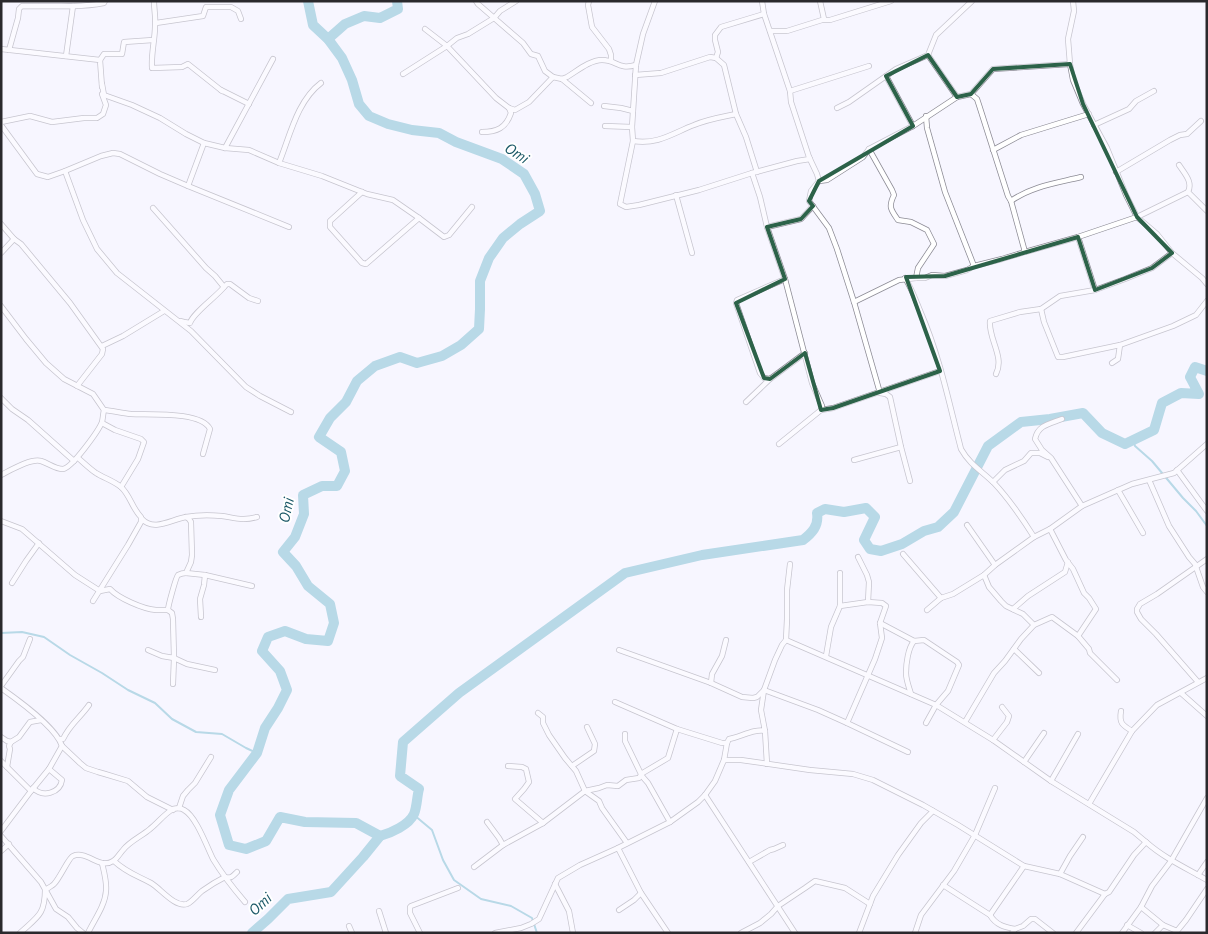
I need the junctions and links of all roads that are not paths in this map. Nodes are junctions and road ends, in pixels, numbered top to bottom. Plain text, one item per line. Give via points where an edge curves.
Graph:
1 (105, 1) edge
2 (154, 1) edge
3 (476, 1) edge
4 (516, 1) edge
5 (589, 1) edge
6 (655, 1) edge
7 (762, 1) edge
8 (820, 1) edge
9 (890, 1) edge
10 (972, 1) edge
11 (1073, 1) edge
12 (206, 4) edge
13 (73, 6) junction
14 (764, 14) junction
15 (494, 18) junction
16 (241, 19) dead end
17 (824, 19) junction
18 (156, 23) junction
19 (425, 29) dead end
20 (770, 31) junction
21 (153, 40) junction
22 (446, 46) junction
23 (1, 49) edge
24 (9, 50) junction
25 (928, 55) junction
26 (66, 56) junction
27 (273, 58) dead end
28 (716, 58) junction
29 (100, 60) junction
30 (610, 61) junction
31 (1070, 64) junction
32 (636, 65) junction
33 (870, 66) dead end
34 (403, 74) dead end
35 (636, 75) junction
36 (886, 76) junction
37 (553, 77) junction
38 (562, 79) junction
39 (321, 83) dead end
40 (102, 84) junction
41 (790, 91) junction
42 (1154, 91) dead end
43 (971, 94) junction
44 (956, 97) junction
45 (591, 103) dead end
46 (249, 104) junction
47 (604, 106) dead end
48 (509, 108) junction
49 (838, 108) dead end
50 (633, 111) junction
51 (736, 114) junction
52 (1089, 114) junction
53 (926, 116) junction
54 (1201, 121) dead end
55 (1, 124) edge
56 (1094, 125) junction
57 (605, 126) dead end
58 (912, 126) junction
59 (632, 127) junction
60 (482, 132) dead end
61 (634, 141) junction
62 (204, 143) junction
63 (225, 148) junction
64 (869, 149) junction
65 (993, 150) junction
66 (809, 157) junction
67 (279, 162) junction
68 (1179, 165) dead end
69 (65, 171) junction
70 (754, 172) junction
71 (1116, 172) junction
72 (1082, 177) dead end
73 (819, 181) junction
74 (188, 186) junction
75 (362, 192) junction
76 (1188, 192) junction
77 (676, 195) junction
78 (1011, 201) junction
79 (813, 206) junction
80 (472, 207) dead end
81 (153, 208) dead end
82 (1207, 211) edge
83 (1137, 217) junction
84 (419, 218) junction
85 (1, 224) edge
86 (289, 227) dead end
87 (768, 227) junction
88 (1078, 237) junction
89 (14, 238) junction
90 (1025, 252) junction
91 (692, 253) dead end
92 (1172, 253) junction
93 (1, 254) edge
94 (974, 266) junction
95 (905, 278) junction
96 (916, 278) junction
97 (785, 279) junction
98 (1207, 284) edge
99 (224, 287) junction
100 (1095, 290) junction
101 (258, 301) dead end
102 (1207, 301) edge
103 (854, 302) junction
104 (1, 306) edge
105 (1041, 309) junction
106 (164, 311) junction
107 (172, 317) junction
108 (1120, 344) junction
109 (102, 346) junction
110 (805, 353) junction
111 (1112, 363) dead end
112 (940, 371) junction
113 (996, 374) dead end
114 (770, 378) junction
115 (77, 386) junction
116 (880, 393) junction
117 (1, 398) edge
118 (746, 402) dead end
119 (104, 410) junction
120 (821, 410) junction
121 (291, 412) dead end
122 (1062, 419) dead end
123 (102, 423) junction
124 (779, 444) dead end
125 (1207, 444) edge
126 (901, 447) junction
127 (203, 454) dead end
128 (1051, 458) junction
129 (76, 460) junction
130 (854, 460) dead end
131 (1177, 470) junction
132 (1, 475) edge
133 (1149, 480) junction
134 (910, 482) dead end
135 (993, 482) junction
136 (121, 487) junction
137 (1118, 490) junction
138 (1082, 506) junction
139 (1207, 511) edge
140 (186, 517) junction
141 (257, 517) dead end
142 (142, 519) junction
143 (1, 521) edge
144 (967, 525) dead end
145 (1050, 529) junction
146 (1143, 533) dead end
147 (1034, 537) junction
148 (39, 543) junction
149 (903, 554) dead end
150 (858, 557) dead end
151 (1207, 559) edge
152 (1068, 562) junction
153 (790, 564) dead end
154 (995, 565) junction
155 (1196, 566) junction
156 (186, 572) junction
157 (840, 573) dead end
158 (205, 574) junction
159 (984, 575) junction
160 (12, 583) dead end
161 (252, 586) dead end
162 (100, 591) junction
163 (1207, 592) edge
164 (941, 598) junction
165 (93, 601) dead end
166 (868, 602) junction
167 (840, 606) junction
168 (1013, 609) junction
169 (168, 610) junction
170 (927, 610) dead end
171 (200, 618) dead end
172 (880, 623) junction
173 (1034, 625) junction
174 (1078, 636) junction
175 (30, 639) dead end
176 (726, 640) dead end
177 (786, 640) junction
178 (914, 641) junction
179 (1014, 649) junction
180 (148, 650) dead end
181 (619, 650) dead end
182 (826, 656) junction
183 (174, 658) junction
184 (216, 670) dead end
185 (1039, 673) dead end
186 (868, 675) junction
187 (1207, 678) edge
188 (1117, 680) dead end
189 (1198, 682) junction
190 (711, 683) junction
191 (173, 684) dead end
192 (1, 687) edge
193 (764, 690) junction
194 (1181, 692) junction
195 (910, 694) junction
196 (615, 702) dead end
197 (936, 705) junction
198 (89, 706) dead end
199 (1002, 707) dead end
200 (1121, 711) dead end
201 (538, 713) dead end
202 (1207, 716) edge
203 (40, 720) junction
204 (965, 722) junction
205 (926, 723) dead end
206 (846, 724) junction
207 (588, 727) dead end
208 (677, 729) junction
209 (765, 730) junction
210 (1132, 731) junction
211 (1044, 733) dead end
212 (625, 734) dead end
213 (1078, 734) dead end
214 (1, 736) edge
215 (60, 739) junction
216 (993, 740) junction
217 (11, 742) junction
218 (727, 743) junction
219 (62, 746) junction
220 (908, 752) dead end
221 (211, 758) dead end
222 (724, 760) junction
223 (1, 762) edge
224 (1024, 762) junction
225 (766, 764) junction
226 (508, 766) dead end
227 (572, 766) junction
228 (7, 767) junction
229 (49, 769) junction
230 (1050, 782) junction
231 (995, 788) dead end
232 (32, 789) junction
233 (585, 791) junction
234 (705, 795) junction
235 (1207, 798) edge
236 (1089, 804) junction
237 (179, 808) junction
238 (173, 810) junction
239 (933, 812) junction
240 (487, 822) dead end
241 (543, 822) junction
242 (670, 822) junction
243 (1, 831) edge
244 (974, 835) junction
245 (1, 836) edge
246 (1083, 837) dead end
247 (1146, 842) junction
248 (627, 843) junction
249 (9, 844) junction
250 (503, 845) junction
251 (783, 846) dead end
252 (618, 848) junction
253 (1, 851) edge
254 (114, 861) junction
255 (1171, 861) junction
256 (749, 862) junction
257 (1207, 862) edge
258 (102, 863) junction
259 (1024, 866) junction
260 (474, 867) dead end
261 (237, 872) dead end
262 (1060, 874) junction
263 (1198, 875) junction
264 (225, 877) junction
265 (1207, 880) edge
266 (555, 884) junction
267 (943, 885) junction
268 (458, 888) dead end
269 (1207, 889) edge
270 (45, 890) junction
271 (641, 893) junction
272 (1104, 894) junction
273 (245, 902) dead end
274 (870, 904) junction
275 (778, 906) junction
276 (1141, 908) junction
277 (619, 910) dead end
278 (379, 911) dead end
279 (990, 915) junction
280 (1163, 925) junction
281 (349, 926) dead end
282 (1127, 926) junction
283 (509, 931) edge
284 (1013, 931) edge
285 (916, 932) edge
286 (20, 933) edge
287 (83, 933) edge
288 (88, 933) edge
289 (352, 933) edge
290 (386, 933) edge
291 (420, 933) edge
292 (495, 933) edge
293 (573, 933) edge
294 (668, 933) edge
295 (742, 933) edge
296 (795, 933) edge
297 (859, 933) edge
298 (1053, 933) edge
299 (1076, 933) edge
300 (1122, 933) edge
301 (1141, 933) edge
302 (1156, 933) edge

1 - 13 street
2 - 18 street
3 - 15 street
4 - 15 street
5 - 30 street via 592,27 609,49
6 - 32 street
7 - 14 street
8 - 17 street
9 - 17 street via 830,20
10 - 25 street via 936,35
11 - 31 street via 1068,39
12 - 16 street via 231,7 238,11
12 - 18 street via 203,16
13 - 24 street via 22,6 18,9
13 - 26 street
14 - 20 street
14 - 28 street via 721,27 715,35
15 - 22 street
15 - 37 street via 531,54 538,56 545,71
17 - 20 street via 787,31
18 - 21 street
19 - 22 street
20 - 41 street
21 - 29 street via 124,42 122,54 104,54
21 - 46 street via 152,68 188,64 222,90
22 - 34 street
22 - 48 street
23 - 24 street
24 - 26 street
25 - 36 street
25 - 44 street
26 - 29 street
27 - 46 street
28 - 35 street via 710,57 661,73
28 - 51 street via 724,65
29 - 40 street
30 - 32 street via 622,67
30 - 38 street via 595,61
31 - 43 street via 994,69
31 - 52 street via 1073,80
32 - 35 street
33 - 41 street
35 - 50 street
36 - 49 street
36 - 58 street
37 - 38 street
37 - 48 street via 529,102 515,110
38 - 45 street
39 - 67 street via 302,104
40 - 55 street via 106,105 103,114 97,118 52,122 30,116
40 - 62 street via 104,95 160,118
41 - 66 street
42 - 56 street via 1129,109
43 - 44 street
43 - 65 street via 977,99
44 - 53 street
46 - 63 street
47 - 50 street
48 - 60 street via 510,117 500,129
50 - 59 street
51 - 61 street via 709,120 657,140
51 - 70 street
52 - 56 street
52 - 65 street via 1021,135
53 - 58 street
53 - 94 street via 945,192
54 - 71 street via 1187,134 1170,140
55 - 69 street via 37,174 48,177
56 - 71 street via 1108,148
57 - 59 street
58 - 64 street
59 - 61 street
61 - 77 street via 620,204 626,207
62 - 63 street
62 - 74 street
63 - 67 street via 248,150
64 - 73 street via 863,157 827,180
64 - 96 street via 892,190 891,209 898,220 927,230 934,244 918,268
65 - 78 street
66 - 70 street
66 - 73 street
67 - 75 street
68 - 76 street via 1190,182
69 - 74 street via 112,152
69 - 106 street via 97,249 117,273
70 - 77 street
70 - 87 street
71 - 83 street
72 - 78 street via 1034,189
73 - 79 street via 808,201
74 - 86 street
75 - 84 street via 393,200
75 - 84 street via 330,221 330,227 362,263 366,264
76 - 82 street
76 - 83 street
77 - 91 street
78 - 90 street
79 - 87 street via 801,219
79 - 103 street via 829,228
80 - 84 street via 444,237
81 - 99 street
83 - 88 street
83 - 92 street
85 - 89 street
87 - 97 street
88 - 90 street
88 - 100 street
89 - 93 street
89 - 109 street via 28,251
90 - 94 street
92 - 98 street
92 - 100 street via 1152,268
94 - 96 street via 945,276
95 - 96 street
95 - 103 street
95 - 112 street via 929,332
97 - 110 street
97 - 114 street via 737,300 736,304 760,373 764,378
99 - 101 street via 230,284
99 - 107 street via 190,323
100 - 105 street via 1060,296
102 - 108 street via 1196,315
103 - 116 street
104 - 115 street via 46,363
105 - 108 street via 1058,357
105 - 113 street via 990,321 998,358
106 - 107 street
106 - 109 street
107 - 121 street via 191,331 246,387
108 - 111 street via 1118,359
109 - 115 street via 102,354
110 - 114 street
110 - 120 street
112 - 116 street
112 - 135 street via 961,449 966,459
114 - 118 street
115 - 119 street via 93,394
116 - 120 street
116 - 126 street via 890,397
117 - 129 street
119 - 123 street
119 - 127 street via 175,415 202,422 210,429
120 - 124 street
122 - 128 street via 1046,425 1037,432 1035,439
123 - 129 street
123 - 136 street via 144,442
125 - 131 street
126 - 130 street
126 - 134 street
128 - 135 street via 1031,453
128 - 138 street
129 - 132 street via 62,469 40,461 30,462
129 - 136 street
131 - 133 street
131 - 139 street
133 - 137 street
133 - 155 street via 1169,526
135 - 147 street via 1019,512
136 - 142 street
137 - 138 street
137 - 146 street
138 - 145 street
140 - 141 street via 221,516 244,520
140 - 142 street via 156,526
140 - 156 street via 191,522 192,555
142 - 162 street
143 - 148 street via 22,529
144 - 154 street
145 - 147 street
145 - 152 street
147 - 154 street
148 - 160 street
148 - 162 street via 75,575
149 - 164 street
150 - 166 street via 868,575
151 - 155 street
152 - 168 street via 1065,572
152 - 174 street via 1096,609
153 - 177 street
154 - 159 street
155 - 163 street via 1202,587
155 - 189 street via 1140,604 1137,612
156 - 158 street
156 - 169 street via 175,580
157 - 167 street
158 - 161 street
158 - 171 street
159 - 164 street
159 - 168 street via 988,588
162 - 165 street
162 - 169 street via 110,589 142,606
164 - 170 street
166 - 167 street
166 - 172 street via 886,606
167 - 182 street via 831,627
168 - 173 street
169 - 183 street via 173,619
172 - 178 street
172 - 186 street via 882,638
173 - 174 street via 1052,617
173 - 179 street
174 - 188 street
175 - 192 street via 23,658
176 - 190 street
177 - 182 street
177 - 193 street
178 - 195 street via 905,675
178 - 197 street via 924,640 959,665 948,691
179 - 185 street
179 - 204 street via 994,673
180 - 183 street
181 - 190 street
182 - 186 street
183 - 184 street
183 - 191 street
186 - 195 street
186 - 206 street
187 - 189 street
189 - 194 street
190 - 193 street via 742,697 757,697
192 - 203 street
193 - 206 street
193 - 209 street via 761,710
194 - 202 street
194 - 210 street via 1157,705
195 - 197 street
196 - 208 street
197 - 204 street
197 - 205 street
198 - 215 street
199 - 216 street via 1009,716
200 - 210 street via 1121,722
201 - 227 street
203 - 215 street
203 - 217 street via 30,722
204 - 216 street
206 - 220 street
207 - 227 street via 594,751
208 - 212 street via 668,758 641,774 625,741
208 - 218 street
209 - 218 street via 729,739
209 - 225 street
210 - 236 street
211 - 224 street
213 - 230 street
214 - 217 street
215 - 219 street
216 - 224 street
217 - 228 street
218 - 222 street
219 - 229 street
219 - 238 street via 86,768 128,781 148,797
221 - 237 street via 183,796
222 - 225 street
222 - 234 street
223 - 228 street
224 - 230 street
225 - 239 street via 852,774 872,780
226 - 241 street via 526,769 529,782 515,798
227 - 233 street
228 - 232 street
229 - 232 street
229 - 232 street via 62,783 55,791 47,793
230 - 236 street
231 - 244 street
232 - 243 street
233 - 241 street
233 - 242 street via 607,785 618,786 641,775
233 - 248 street via 599,800
234 - 242 street
234 - 256 street
235 - 255 street
236 - 247 street
237 - 238 street
237 - 264 street via 192,816
238 - 254 street via 124,848
239 - 244 street
239 - 274 street via 898,855
240 - 250 street
241 - 250 street
242 - 248 street
244 - 259 street
244 - 267 street
245 - 249 street
246 - 262 street
247 - 255 street
247 - 272 street
248 - 252 street
249 - 253 street
249 - 270 street
250 - 260 street
251 - 256 street
252 - 266 street via 580,864 558,878
252 - 271 street
254 - 258 street
254 - 264 street via 123,870 152,884 180,904 187,904
255 - 263 street
255 - 276 street via 1152,886
256 - 275 street
257 - 263 street
258 - 270 street via 74,855 54,885
258 - 288 street via 106,892
259 - 262 street
259 - 279 street
261 - 264 street via 232,877
262 - 272 street
263 - 265 street
264 - 273 street
266 - 283 street via 539,918
266 - 293 street via 569,911
267 - 279 street
267 - 285 street via 921,914
268 - 291 street via 411,906 410,913
269 - 280 street via 1178,931
270 - 286 street via 45,904 39,916
270 - 287 street via 56,909
271 - 277 street
271 - 294 street
272 - 299 street
274 - 275 street via 845,888 815,881
274 - 297 street
275 - 295 street via 760,923
275 - 296 street
276 - 280 street
276 - 282 street
278 - 290 street
279 - 284 street
280 - 302 street
281 - 289 street
282 - 300 street
282 - 301 street
283 - 292 street
284 - 298 street via 1035,919

